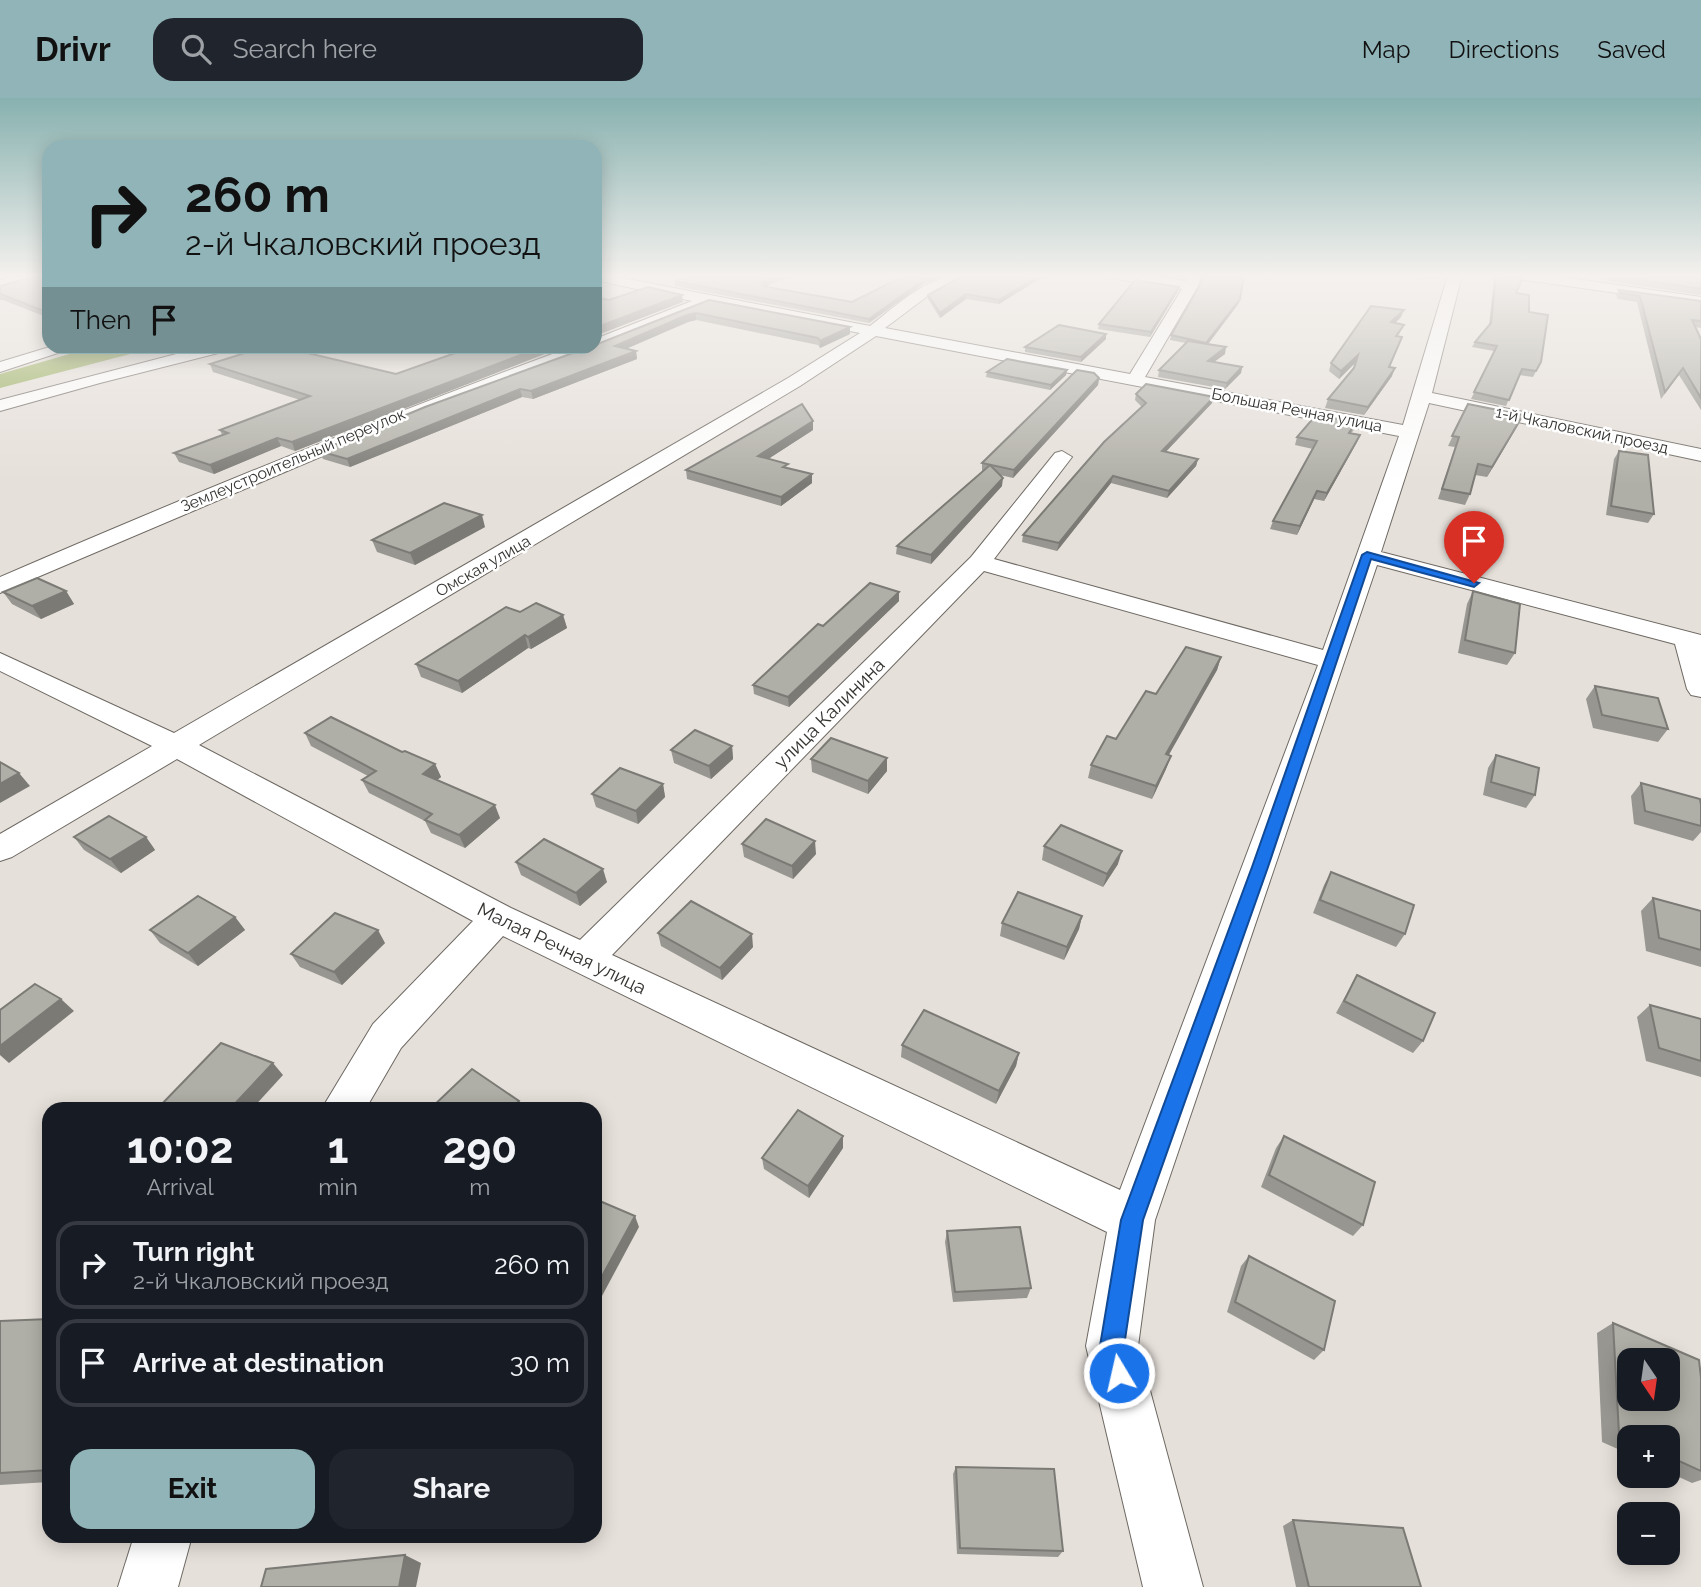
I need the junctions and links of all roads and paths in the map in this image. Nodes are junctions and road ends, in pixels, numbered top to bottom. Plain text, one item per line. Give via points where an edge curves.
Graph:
1 (852, 344) edge
2 (951, 344) edge
3 (1155, 344) edge
4 (1436, 344) edge
5 (45, 354) edge
6 (196, 354) edge
7 (568, 354) edge
8 (0, 367) edge
9 (1135, 379) junction
10 (1422, 396) junction
11 (0, 406) edge
12 (1408, 432) junction
13 (1701, 455) edge
14 (1062, 457) dead end
15 (1367, 555) junction
16 (979, 562) junction
17 (0, 586) edge
18 (1694, 642) edge
19 (0, 661) edge
20 (1333, 661) junction
21 (1701, 689) edge
22 (175, 745) junction
23 (0, 849) edge
24 (498, 918) junction
25 (584, 959) junction
26 (347, 1102) edge
27 (1132, 1220) junction
28 (161, 1543) edge
29 (148, 1587) edge
30 (1172, 1587) edge

1 - 22 street, Омская улица
2 - 9 street, Большая Речная улица
3 - 9 street
4 - 10 street
5 - 8 street
6 - 11 street
7 - 17 street, Землеустроительный переулок via 419,408
9 - 12 street, Большая Речная улица
10 - 12 street
10 - 13 street, 1-й Чкаловский проезд
12 - 15 street
14 - 16 street, улица Калинина
15 - 18 street
15 - 20 street
16 - 20 street
16 - 25 street, улица Калинина
18 - 21 street
19 - 22 street, Малая Речная улица
20 - 27 street
22 - 23 street, Омская улица
22 - 24 street, Малая Речная улица
24 - 25 street, Малая Речная улица
24 - 26 street via 387,1036
25 - 27 street, Малая Речная улица
27 - 30 street via 1112,1346
28 - 29 street

